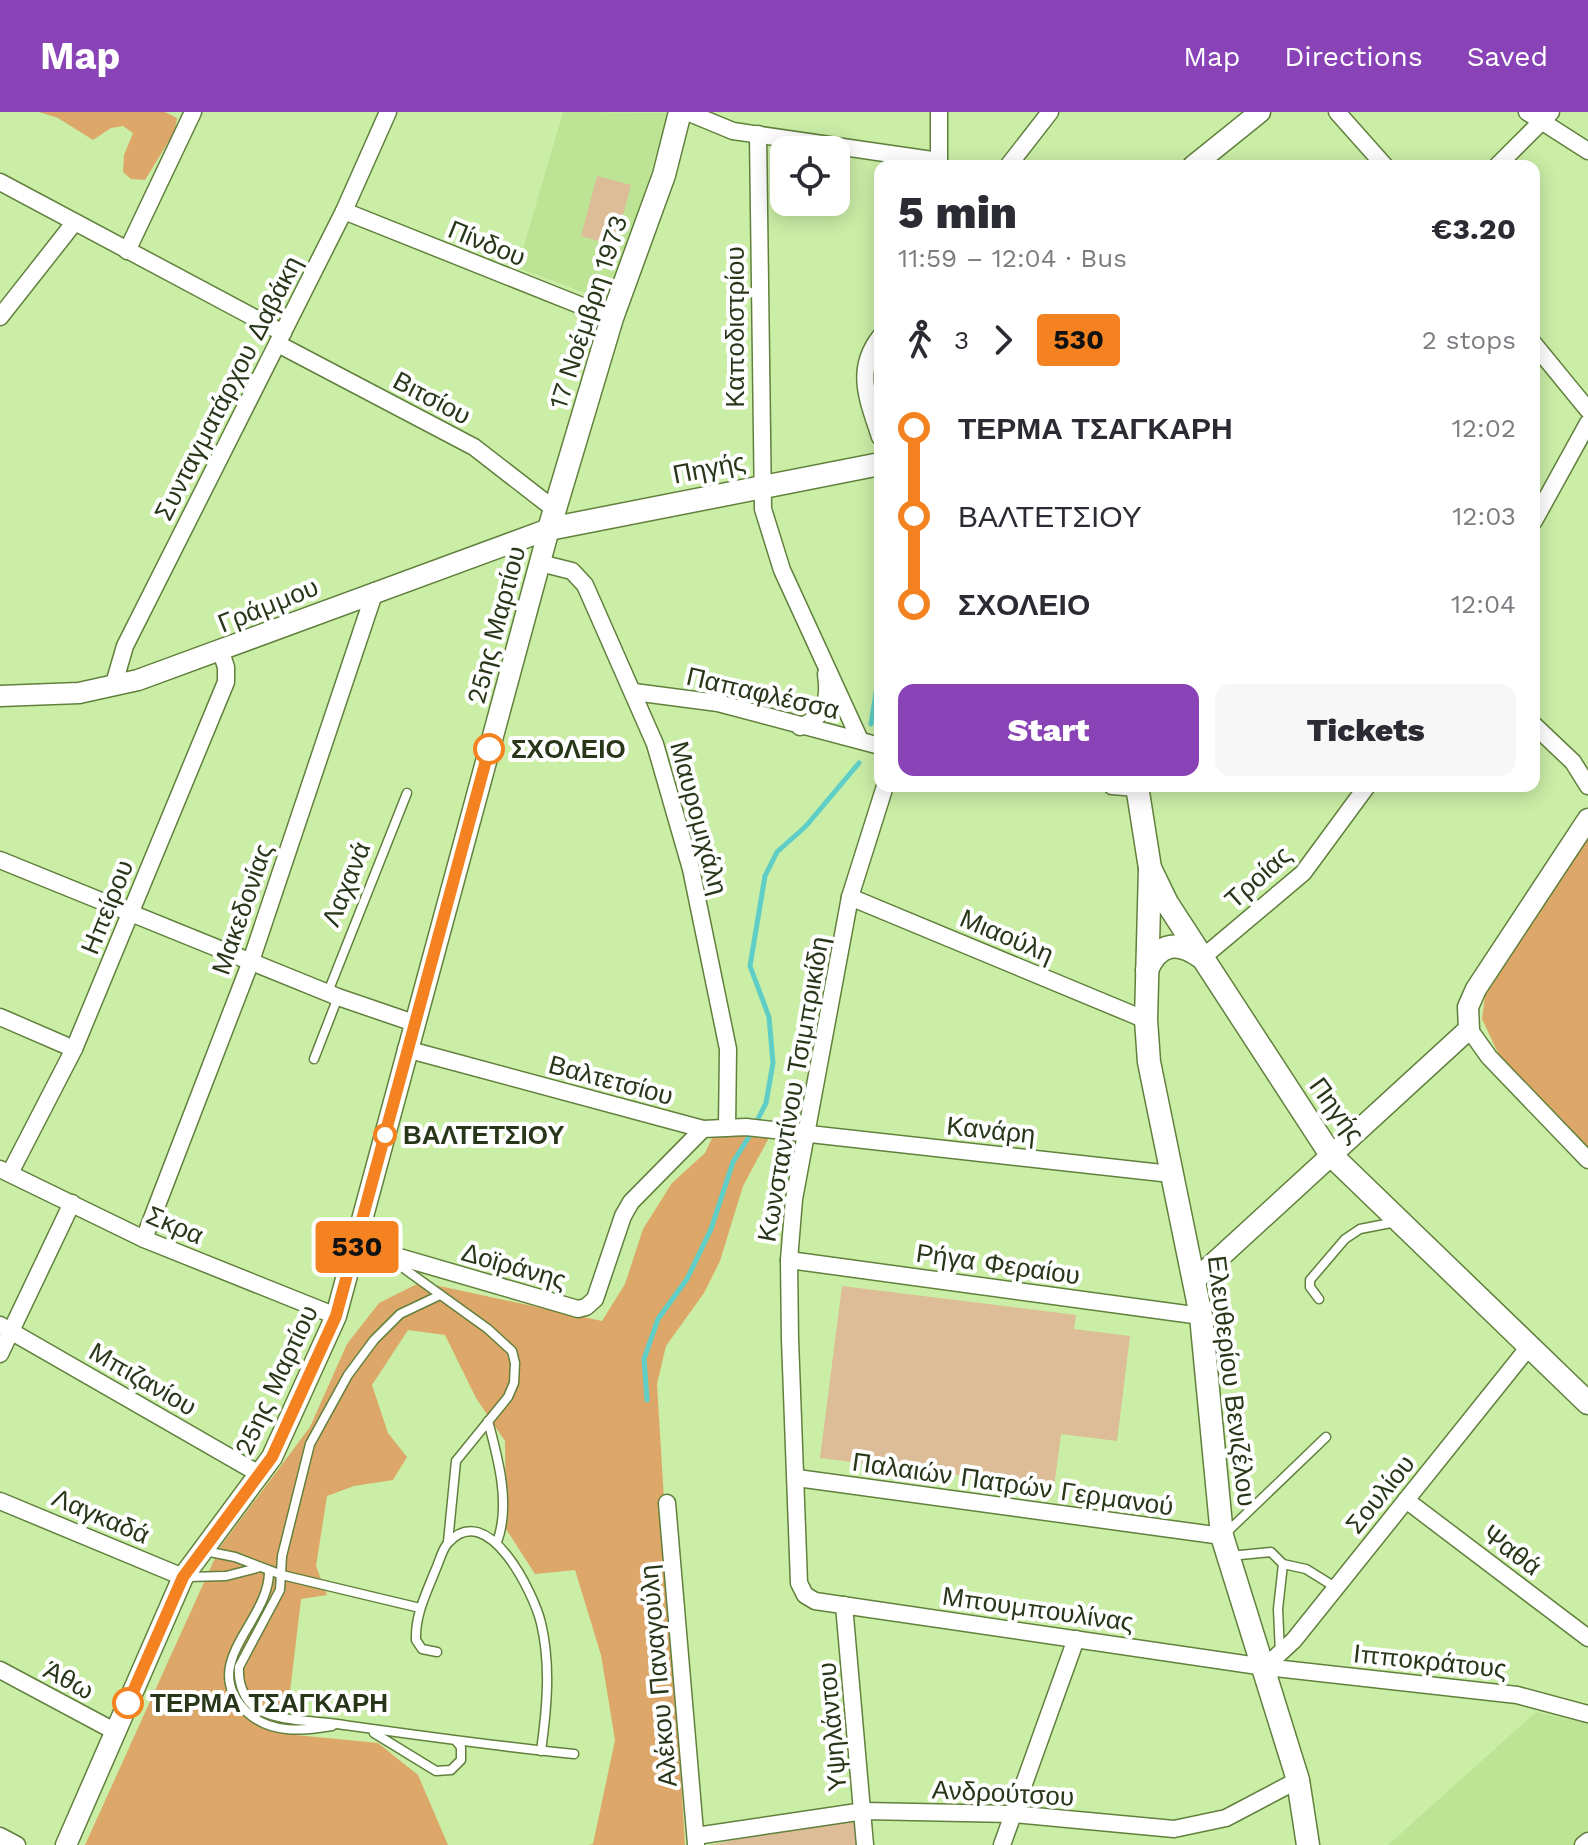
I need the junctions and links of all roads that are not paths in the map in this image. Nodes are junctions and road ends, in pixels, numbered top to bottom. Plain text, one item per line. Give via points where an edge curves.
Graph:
1 (193, 112) edge
2 (388, 112) edge
3 (680, 112) edge
4 (687, 112) edge
5 (939, 112) edge
6 (1050, 112) edge
7 (1260, 112) edge
8 (1337, 112) edge
9 (1540, 115) edge
10 (758, 134) junction
11 (1588, 151) edge
12 (915, 160) edge
13 (939, 160) edge
14 (1013, 160) edge
15 (1200, 160) edge
16 (1380, 160) edge
17 (1502, 160) edge
18 (0, 182) edge
19 (344, 211) junction
20 (74, 223) junction
21 (127, 251) junction
22 (0, 317) edge
23 (612, 318) junction
24 (281, 338) junction
25 (874, 345) edge
26 (1540, 351) edge
27 (1588, 410) edge
28 (874, 413) edge
29 (1588, 423) edge
30 (874, 465) edge
31 (760, 486) junction
32 (561, 487) junction
33 (1540, 499) edge
34 (552, 519) junction
35 (599, 519) junction
36 (540, 563) junction
37 (375, 591) junction
38 (221, 652) junction
39 (825, 663) junction
40 (113, 687) junction
41 (634, 692) junction
42 (0, 696) edge
43 (800, 727) junction
44 (1540, 731) edge
45 (860, 740) junction
46 (874, 744) edge
47 (1588, 786) edge
48 (883, 792) edge
49 (1138, 792) edge
50 (1363, 792) edge
51 (407, 793) dead end
52 (1588, 819) edge
53 (0, 860) edge
54 (1150, 868) junction
55 (850, 897) junction
56 (131, 910) junction
57 (1202, 958) junction
58 (251, 961) junction
59 (1147, 972) junction
60 (333, 995) junction
61 (0, 1017) edge
62 (1146, 1020) junction
63 (414, 1023) junction
64 (1469, 1029) junction
65 (74, 1049) junction
66 (406, 1049) junction
67 (314, 1059) dead end
68 (727, 1128) junction
69 (703, 1129) junction
70 (806, 1134) junction
71 (1331, 1155) junction
72 (1588, 1160) edge
73 (5, 1171) edge
74 (1171, 1174) junction
75 (72, 1203) junction
76 (1397, 1222) junction
77 (144, 1239) junction
78 (358, 1245) junction
79 (380, 1252) junction
80 (789, 1260) junction
81 (1194, 1281) junction
82 (438, 1296) junction
83 (1319, 1299) dead end
84 (336, 1316) junction
85 (1201, 1316) junction
86 (5, 1328) edge
87 (1528, 1348) junction
88 (0, 1354) edge
89 (1585, 1393) edge
90 (488, 1421) junction
91 (1326, 1437) dead end
92 (261, 1475) junction
93 (797, 1478) junction
94 (1406, 1500) junction
95 (0, 1501) edge
96 (667, 1503) dead end
97 (448, 1542) junction
98 (497, 1542) junction
99 (1226, 1546) junction
100 (200, 1550) junction
101 (1283, 1564) junction
102 (257, 1568) junction
103 (269, 1571) junction
104 (282, 1575) junction
105 (183, 1577) junction
106 (1335, 1587) junction
107 (805, 1595) joint
108 (844, 1605) junction
109 (420, 1608) junction
110 (1588, 1638) edge
111 (1076, 1639) junction
112 (437, 1652) dead end
113 (1273, 1661) junction
114 (0, 1670) edge
115 (1588, 1714) edge
116 (340, 1724) junction
117 (370, 1731) junction
118 (116, 1732) junction
119 (456, 1741) junction
120 (541, 1751) junction
121 (574, 1754) dead end
122 (1298, 1780) junction
123 (864, 1811) junction
124 (1013, 1814) junction
125 (0, 1836) edge
126 (696, 1841) edge
127 (17, 1845) edge
128 (66, 1845) edge
129 (865, 1845) edge
130 (1002, 1845) edge
131 (1308, 1845) edge

1 - 21 street
2 - 19 street, Συνταγματάρχου Δαβάκη
3 - 23 main road, 17 Νοέμβρη 1973 via 664,175
4 - 10 street via 720,128
5 - 13 street
6 - 14 street
7 - 15 street
8 - 16 street
9 - 11 street
9 - 17 street
10 - 12 street
10 - 31 street, Καποδιστρίου
18 - 20 street, Βιτσίου
19 - 23 street, Πίνδου
19 - 24 street, Συνταγματάρχου Δαβάκη
20 - 21 street, Βιτσίου
20 - 22 street
21 - 24 street, Βιτσίου
23 - 32 main road, 17 Νοέμβρη 1973
24 - 34 street, Βιτσίου via 474,447
24 - 40 street, Συνταγματάρχου Δαβάκη via 125,646
25 - 28 street via 863,369
26 - 27 street
29 - 33 street
30 - 31 main road, Πηγής
31 - 35 main road, Πηγής
31 - 39 street, Καποδιστρίου via 772,542
32 - 34 main road, 17 Νοέμβρη 1973
32 - 35 main road via 574,508
34 - 35 main road, Πηγής
34 - 36 street, 25ης Μαρτίου
34 - 37 street, Γράμμου
36 - 41 street, Μαυρομιχάλη via 579,577
36 - 63 street, 25ης Μαρτίου
37 - 38 street, Γράμμου
37 - 58 street, Μακεδονίας
38 - 40 street, Γράμμου
38 - 56 street, Ηπείρου via 226,682
39 - 43 street via 824,708 815,721
39 - 45 street, Καποδιστρίου
40 - 42 street, Γράμμου
41 - 43 street, Παπαφλέσσα via 718,703
41 - 68 street, Μαυρομιχάλη via 655,744 691,869 728,1049
43 - 45 street, Παπαφλέσσα
44 - 47 street via 1573,762
45 - 46 street, Παπαφλέσσα
48 - 55 street, Κωνσταντίνου Τσιμπρικίδη
49 - 54 main road, Πηγής
50 - 57 street, Τροίας via 1303,873
51 - 60 lane, Λαχανά
52 - 64 street via 1476,989 1468,1007
53 - 56 street
54 - 57 main road, Πηγής
54 - 59 main road, Ελευθερίου Βενιζέλου
55 - 62 street, Μιαούλη
55 - 70 street, Κωνσταντίνου Τσιμπρικίδη
56 - 58 street
56 - 65 street, Ηπείρου
57 - 59 main road via 1174,944 1153,956
57 - 71 main road, Πηγής
58 - 60 street
58 - 77 street, Μακεδονίας
59 - 62 main road, Ελευθερίου Βενιζέλου
60 - 63 street
60 - 67 lane, Λαχανά
61 - 65 street
62 - 74 main road, Ελευθερίου Βενιζέλου
63 - 66 street, 25ης Μαρτίου
64 - 71 street
64 - 72 street via 1489,1057
65 - 73 street, Ηπείρου
66 - 69 street, Βαλτετσίου
66 - 78 street, 25ης Μαρτίου
68 - 69 street, Βαλτετσίου
68 - 70 street, Βαλτετσίου
69 - 79 street, Δοϊράνης via 631,1202 595,1299 586,1307
70 - 74 street, Κανάρη
70 - 80 street, Κωνσταντίνου Τσιμπρικίδη
71 - 76 main road, Πηγής
71 - 81 street
73 - 75 street, Σκρα
74 - 81 main road, Ελευθερίου Βενιζέλου
75 - 77 street, Σκρα
75 - 86 street
76 - 83 lane via 1360,1229 1345,1239 1310,1280
76 - 87 main road, Πηγής
77 - 84 street, Σκρα
78 - 79 street, Δοϊράνης
78 - 84 street, 25ης Μαρτίου
79 - 82 lane
80 - 85 street, Ρήγα Φεραίου
80 - 93 street, Κωνσταντίνου Τσιμπρικίδη
81 - 85 main road, Ελευθερίου Βενιζέλου
82 - 90 lane via 512,1351 514,1383
82 - 104 lane via 400,1314 348,1375 310,1444
84 - 92 street, 25ης Μαρτίου
85 - 99 main road, Ελευθερίου Βενιζέλου
86 - 88 street
86 - 92 street, Μπιζανίου
87 - 89 main road, Πηγής
87 - 94 street, Σουλίου
90 - 97 lane via 456,1461
90 - 98 lane via 502,1503
91 - 99 lane
92 - 100 street, 25ης Μαρτίου
93 - 99 street, Παλαιών Πατρών Γερμανού
93 - 107 street, Κωνσταντίνου Τσιμπρικίδη via 799,1583
94 - 106 street, Σουλίου
94 - 110 street, Ψαθά
95 - 105 street, Λαγκαδά
96 - 126 street, Αλέκου Παναγούλη
97 - 98 lane via 465,1533
97 - 109 lane
98 - 120 lane via 515,1564 541,1620 547,1675
99 - 101 lane via 1271,1552
99 - 113 main road, Ελευθερίου Βενιζέλου
100 - 102 lane
100 - 105 street, 25ης Μαρτίου
101 - 106 lane via 1306,1569
101 - 113 lane
102 - 103 lane
102 - 105 lane via 226,1576
103 - 104 lane
103 - 116 lane via 265,1594 230,1667 230,1691 252,1716 280,1729
104 - 109 lane
104 - 116 lane via 280,1590 239,1667 242,1688 258,1709
105 - 118 street, 25ης Μαρτίου
106 - 113 street, Σουλίου
107 - 108 street, Μπουμπουλίνας
108 - 111 street, Μπουμπουλίνας
108 - 123 street, Υψηλάντου
109 - 112 lane via 416,1640 422,1649
111 - 113 street, Μπουμπουλίνας
111 - 124 street
113 - 115 street, Ιπποκράτους via 1517,1695
113 - 122 main road, Ελευθερίου Βενιζέλου
114 - 118 street, Άθω
116 - 117 lane
117 - 119 lane
117 - 119 lane via 436,1771 451,1770 461,1760
118 - 128 street, 25ης Μαρτίου
119 - 120 lane
120 - 121 lane
122 - 124 street, Ανδρούτσου via 1226,1818 1190,1827 1155,1829
122 - 131 main road, Ελευθερίου Βενιζέλου
123 - 124 street, Ανδρούτσου
123 - 126 street, Ανδρούτσου
123 - 129 street, Υψηλάντου
124 - 130 street
125 - 127 street

